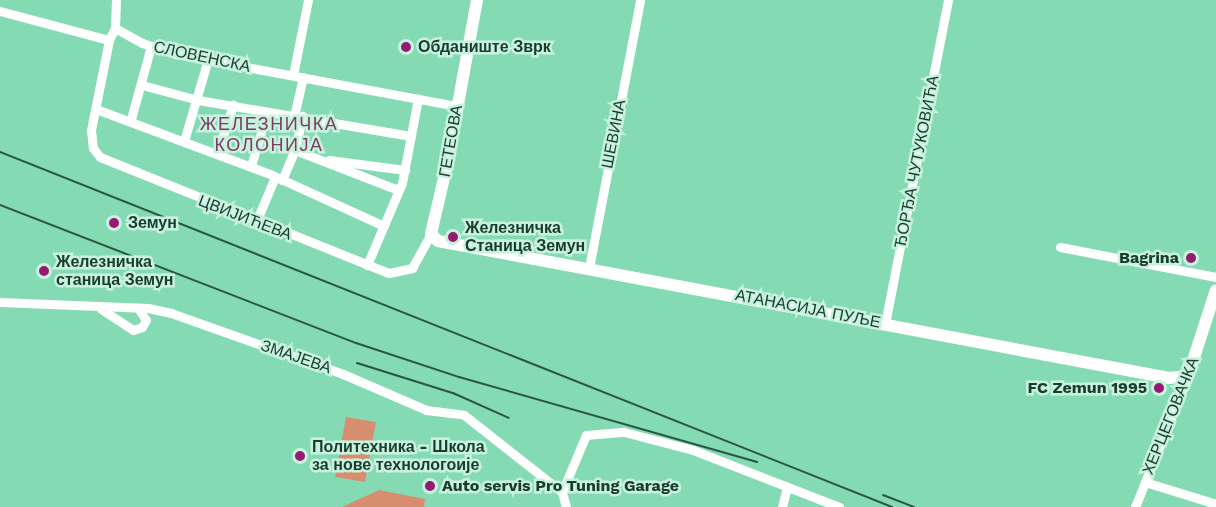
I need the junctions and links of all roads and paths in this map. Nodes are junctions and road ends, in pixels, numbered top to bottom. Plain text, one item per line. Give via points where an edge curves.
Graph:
1 (116, 0) edge
2 (308, 0) edge
3 (477, 0) edge
4 (640, 0) edge
5 (948, 0) edge
6 (0, 10) edge
7 (115, 28) junction
8 (109, 40) junction
9 (151, 46) junction
10 (208, 59) junction
11 (298, 76) junction
12 (142, 85) junction
13 (418, 98) junction
14 (198, 100) junction
15 (233, 105) junction
16 (458, 106) junction
17 (96, 109) junction
18 (267, 112) junction
19 (298, 116) junction
20 (131, 119) junction
21 (411, 136) junction
22 (184, 141) junction
23 (295, 150) junction
24 (217, 154) junction
25 (329, 160) junction
26 (251, 166) junction
27 (405, 170) junction
28 (279, 178) junction
29 (398, 190) junction
30 (256, 222) junction
31 (384, 226) junction
32 (431, 234) junction
33 (1060, 247) dead end
34 (368, 265) junction
35 (589, 268) junction
36 (404, 272) joint
37 (1216, 277) edge
38 (1216, 290) edge
39 (0, 302) edge
40 (126, 308) junction
41 (138, 308) junction
42 (99, 309) junction
43 (161, 310) junction
44 (145, 316) junction
45 (118, 320) junction
46 (885, 324) junction
47 (1188, 376) junction
48 (1145, 482) junction
49 (787, 487) junction
50 (562, 492) junction
51 (1216, 504) edge
52 (566, 507) edge
53 (782, 507) edge
54 (839, 507) edge
55 (1135, 507) edge

1 - 7 street
2 - 11 street
3 - 16 street, ГЕТЕОВА
4 - 35 street, ШЕВИНА
5 - 46 street, ЂОРЂА ЧУТУКОВИЋА
6 - 8 street
7 - 8 street
7 - 9 street, СЛОВЕНСКА
8 - 17 street
9 - 10 street, СЛОВЕНСКА
9 - 12 street
10 - 11 street, СЛОВЕНСКА
10 - 14 street
11 - 13 street, СЛОВЕНСКА
11 - 19 street
12 - 14 street
12 - 20 street
13 - 16 street, СЛОВЕНСКА
13 - 21 street
14 - 15 street
14 - 22 street
15 - 18 street
15 - 24 street
16 - 32 street, ГЕТЕОВА
17 - 20 street
17 - 30 street, ЦВИЈИЋЕВА via 93,148 112,165
18 - 19 street
18 - 26 street
19 - 21 street
19 - 23 street
20 - 22 street
21 - 27 street
22 - 24 street
23 - 25 street
23 - 28 street
24 - 26 street
25 - 27 street
25 - 29 street
26 - 28 street
27 - 29 street
28 - 30 street
28 - 31 street
29 - 31 street
30 - 34 street, ЦВИЈИЋЕВА
31 - 34 street
32 - 35 street, АТАНАСИЈА ПУЉЕ via 447,243
32 - 36 street, ГЕТЕОВА via 414,266
33 - 37 street
34 - 36 street, ЦВИЈИЋЕВА via 389,273
35 - 46 street, АТАНАСИЈА ПУЉЕ
38 - 47 street, ХЕРЦЕГОВАЧКА
39 - 42 street, ЗМАЈЕВА
40 - 41 street, ЗМАЈЕВА
40 - 42 street, ЗМАЈЕВА
40 - 45 street
41 - 43 street, ЗМАЈЕВА
41 - 44 street
42 - 45 street
43 - 44 street
43 - 50 street, ЗМАЈЕВА via 299,357 426,410 464,415
44 - 45 street via 145,324 137,330 128,329
46 - 47 street, АТАНАСИЈА ПУЉЕ via 1169,378
47 - 48 street, ХЕРЦЕГОВАЧКА
48 - 51 street
48 - 55 street, ХЕРЦЕГОВАЧКА
49 - 50 street via 693,450 639,434 608,432 586,435
49 - 53 street
49 - 54 street
50 - 52 street

